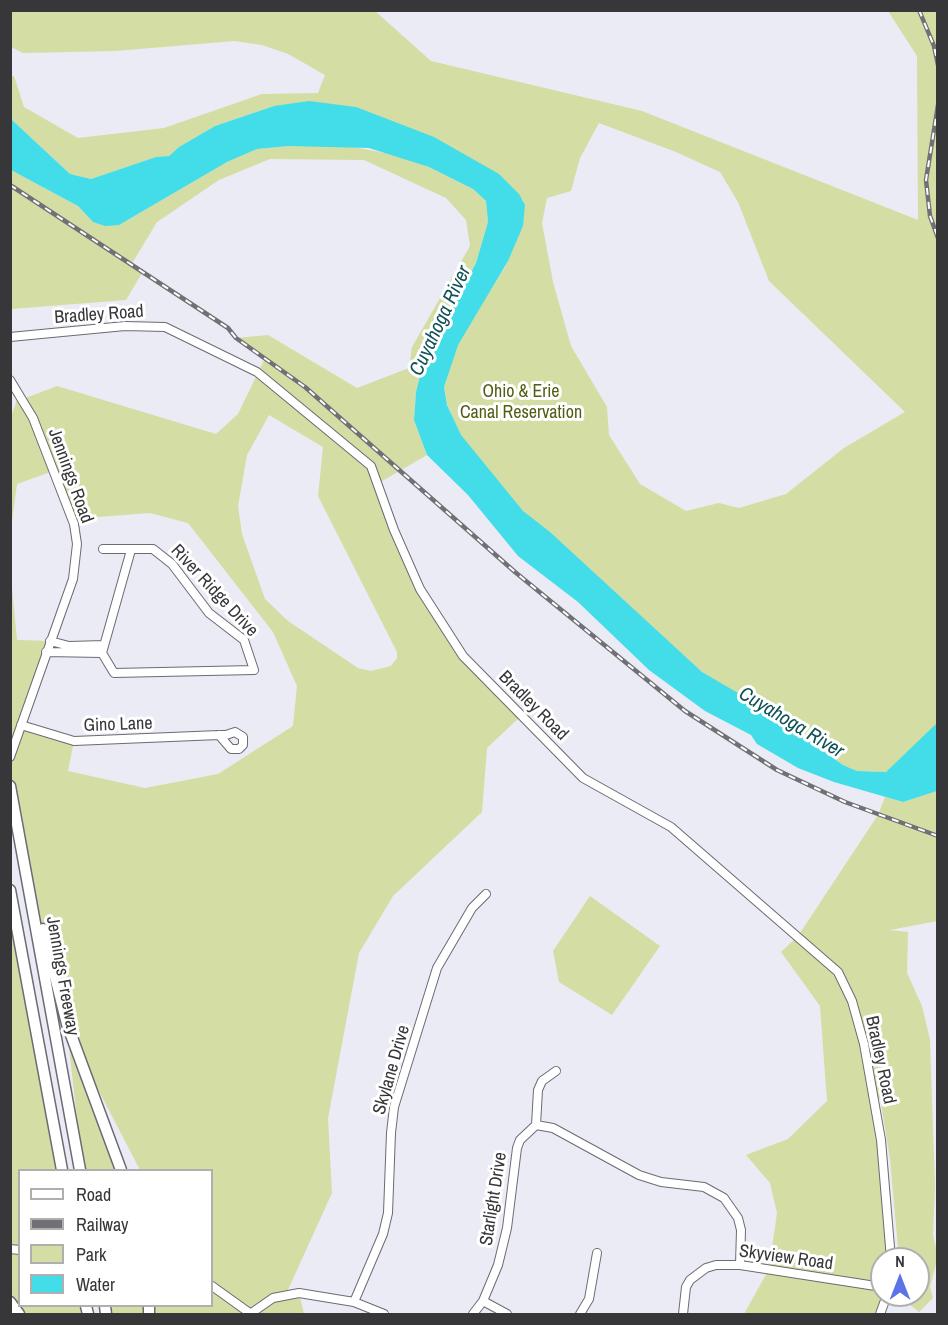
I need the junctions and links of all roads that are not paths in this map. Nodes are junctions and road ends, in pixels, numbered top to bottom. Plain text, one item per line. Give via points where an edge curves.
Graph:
1 (10, 337) edge
2 (10, 380) edge
3 (103, 549) dead end
4 (131, 550) junction
5 (50, 641) junction
6 (103, 649) junction
7 (46, 652) junction
8 (20, 728) junction
9 (219, 735) dead end
10 (10, 757) edge
11 (10, 786) edge
12 (30, 889) junction
13 (10, 890) edge
14 (486, 894) dead end
15 (556, 1071) dead end
16 (536, 1125) junction
17 (62, 1169) edge
18 (80, 1169) edge
19 (121, 1169) edge
20 (890, 1247) edge
21 (597, 1253) dead end
22 (740, 1265) junction
23 (870, 1285) edge
24 (213, 1287) edge
25 (483, 1301) junction
26 (10, 1302) edge
27 (354, 1302) junction
28 (19, 1314) edge
29 (250, 1314) edge
30 (384, 1314) edge
31 (473, 1314) edge
32 (507, 1314) edge
33 (580, 1314) edge
34 (683, 1314) edge

1 - 20 street, Bradley Road via 125,326 165,327 257,372 371,466 420,589 462,656 583,778 671,827 838,972 852,1001 864,1044 881,1140
2 - 5 street, Jennings Road via 33,417 74,524 77,544 73,579
3 - 4 street, River Ridge Drive
4 - 6 street
4 - 6 street, River Ridge Drive via 153,549 172,564 209,614 244,640 254,670 114,673
5 - 6 street
5 - 7 street, Jennings Road
6 - 7 street
7 - 8 street, Jennings Road
8 - 9 street, Gino Lane via 74,741
8 - 10 street, Jennings Road
11 - 12 highway, Jennings Freeway
12 - 18 highway, Jennings Freeway
12 - 19 highway via 67,1024
13 - 17 highway, Jennings Freeway
14 - 27 street, Skylane Drive via 472,908 437,968 394,1107 388,1213 383,1234
15 - 16 street via 542,1081 538,1090
16 - 22 street via 553,1128 639,1175 704,1187 724,1198 741,1230
16 - 25 street, Starlight Drive via 517,1148 507,1228 498,1265
21 - 33 street via 589,1299
22 - 23 street, Skyview Road
22 - 34 street, Skyview Road via 716,1265 697,1274 686,1287
24 - 29 street
25 - 31 street, Starlight Drive
25 - 32 street
26 - 28 highway
27 - 29 street via 299,1293 273,1298
27 - 30 street

